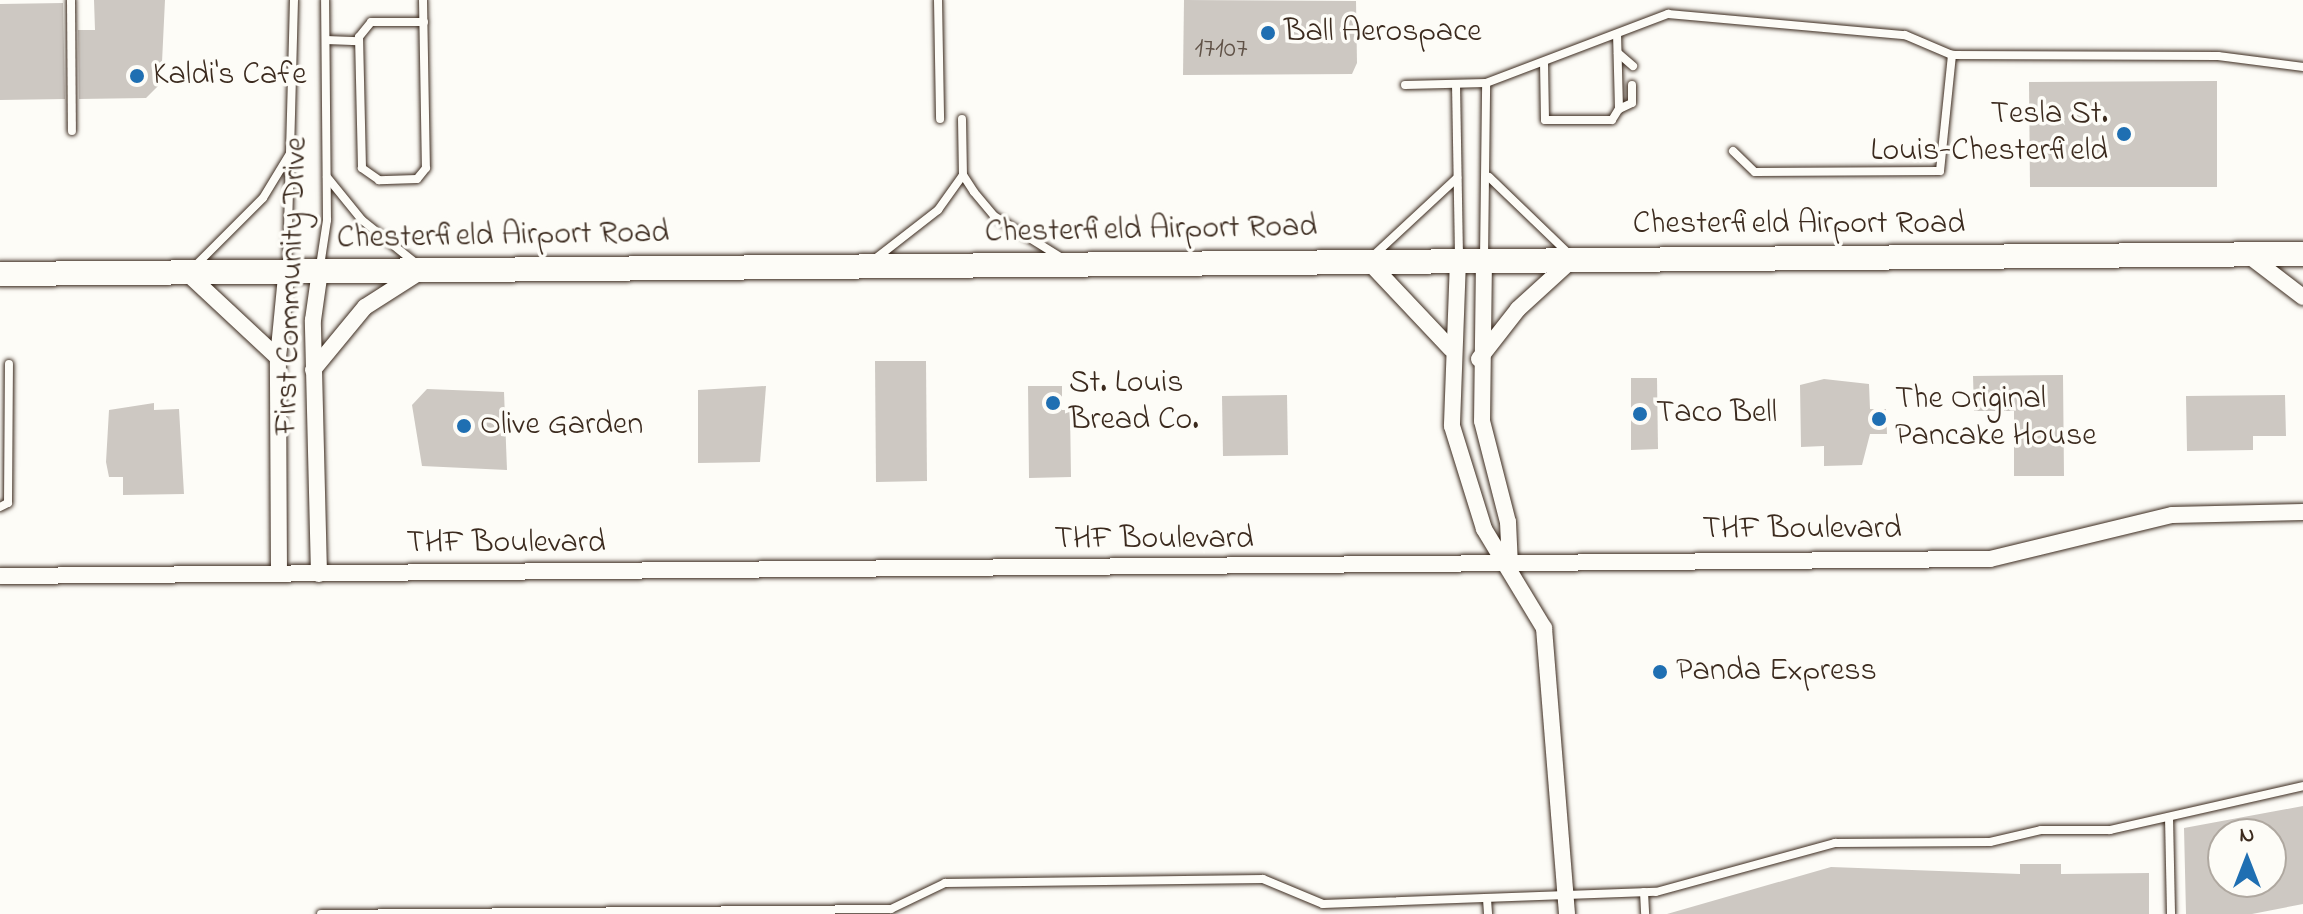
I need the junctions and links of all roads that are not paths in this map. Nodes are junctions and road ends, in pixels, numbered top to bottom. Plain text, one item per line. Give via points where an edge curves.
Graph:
1 (71, 0) edge
2 (294, 0) edge
3 (325, 0) edge
4 (423, 0) edge
5 (938, 0) edge
6 (424, 22) junction
7 (1617, 35) junction
8 (326, 40) junction
9 (359, 41) junction
10 (1618, 53) junction
11 (1952, 55) junction
12 (1544, 62) junction
13 (1633, 66) dead end
14 (2303, 67) edge
15 (1486, 83) junction
16 (1456, 84) junction
17 (1405, 85) dead end
18 (1632, 85) dead end
19 (1619, 109) junction
20 (940, 119) dead end
21 (962, 119) dead end
22 (72, 131) dead end
23 (291, 151) junction
24 (1733, 151) dead end
25 (963, 175) junction
26 (326, 177) junction
27 (1489, 177) junction
28 (1457, 178) junction
29 (2303, 254) edge
30 (2248, 255) junction
31 (1484, 259) junction
32 (1573, 259) junction
33 (1458, 260) junction
34 (1368, 261) junction
35 (1075, 265) junction
36 (866, 266) junction
37 (286, 269) junction
38 (423, 270) junction
39 (320, 271) junction
40 (187, 273) junction
41 (0, 274) edge
42 (2303, 297) edge
43 (1451, 349) junction
44 (278, 358) junction
45 (1479, 359) junction
46 (9, 364) dead end
47 (313, 370) junction
48 (0, 507) edge
49 (2303, 512) edge
50 (1510, 567) junction
51 (279, 574) junction
52 (319, 574) junction
53 (0, 576) edge
54 (2303, 786) edge
55 (2169, 817) junction
56 (1644, 892) junction
57 (1567, 896) junction
58 (1487, 899) junction
59 (321, 914) edge
60 (1488, 914) edge
61 (1567, 914) edge
62 (1645, 914) edge
63 (2171, 914) edge

1 - 22 lane
2 - 23 lane, First Community Drive
3 - 8 lane, First Community Drive
4 - 6 lane
5 - 20 lane
6 - 9 lane via 371,22
6 - 9 lane via 426,168 417,179 379,180 362,168
7 - 10 lane
7 - 11 lane via 1668,14 1749,17 1905,35
7 - 12 lane
8 - 9 lane
8 - 26 lane, First Community Drive
10 - 13 lane
10 - 19 lane
11 - 14 lane via 2218,56
11 - 24 lane via 1940,171 1755,172
12 - 15 lane
12 - 19 lane via 1545,120 1612,120
15 - 16 lane
15 - 27 lane
16 - 17 lane
16 - 28 lane
18 - 19 lane via 1632,103
21 - 25 lane
23 - 37 lane, First Community Drive
23 - 40 lane via 231,236
25 - 35 lane via 994,216
25 - 36 lane via 938,210
26 - 38 lane via 362,220
26 - 39 lane, First Community Drive
27 - 31 lane
27 - 32 lane
28 - 33 lane
28 - 34 lane
29 - 30 main road, Chesterfield Airport Road
30 - 32 main road, Chesterfield Airport Road
30 - 42 street
31 - 32 main road, Chesterfield Airport Road
31 - 33 main road, Chesterfield Airport Road
31 - 45 street
32 - 45 street via 1518,309
33 - 34 main road, Chesterfield Airport Road
33 - 43 street
34 - 35 main road, Chesterfield Airport Road
34 - 43 street
35 - 36 main road, Chesterfield Airport Road
36 - 38 main road, Chesterfield Airport Road
37 - 39 main road, Chesterfield Airport Road
37 - 40 main road, Chesterfield Airport Road
37 - 44 street, First Community Drive
38 - 39 main road, Chesterfield Airport Road
38 - 47 street via 365,307
39 - 47 street, First Community Drive
40 - 41 main road, Chesterfield Airport Road
40 - 44 street
43 - 50 street via 1459,455 1484,529
44 - 51 street, First Community Drive
45 - 50 street via 1482,421 1508,522
46 - 48 lane via 8,503
47 - 52 street, First Community Drive
49 - 50 street, THF Boulevard via 2172,515 1990,559 1669,558
50 - 52 street, THF Boulevard
50 - 57 street via 1544,628
51 - 52 street, THF Boulevard
51 - 53 street, THF Boulevard
54 - 55 lane
55 - 56 lane via 1990,842 1835,843
55 - 63 lane
56 - 57 lane
56 - 62 lane
57 - 58 lane
57 - 61 street
58 - 59 lane via 1323,904 1263,879 1018,882 945,883 891,909
58 - 60 lane

